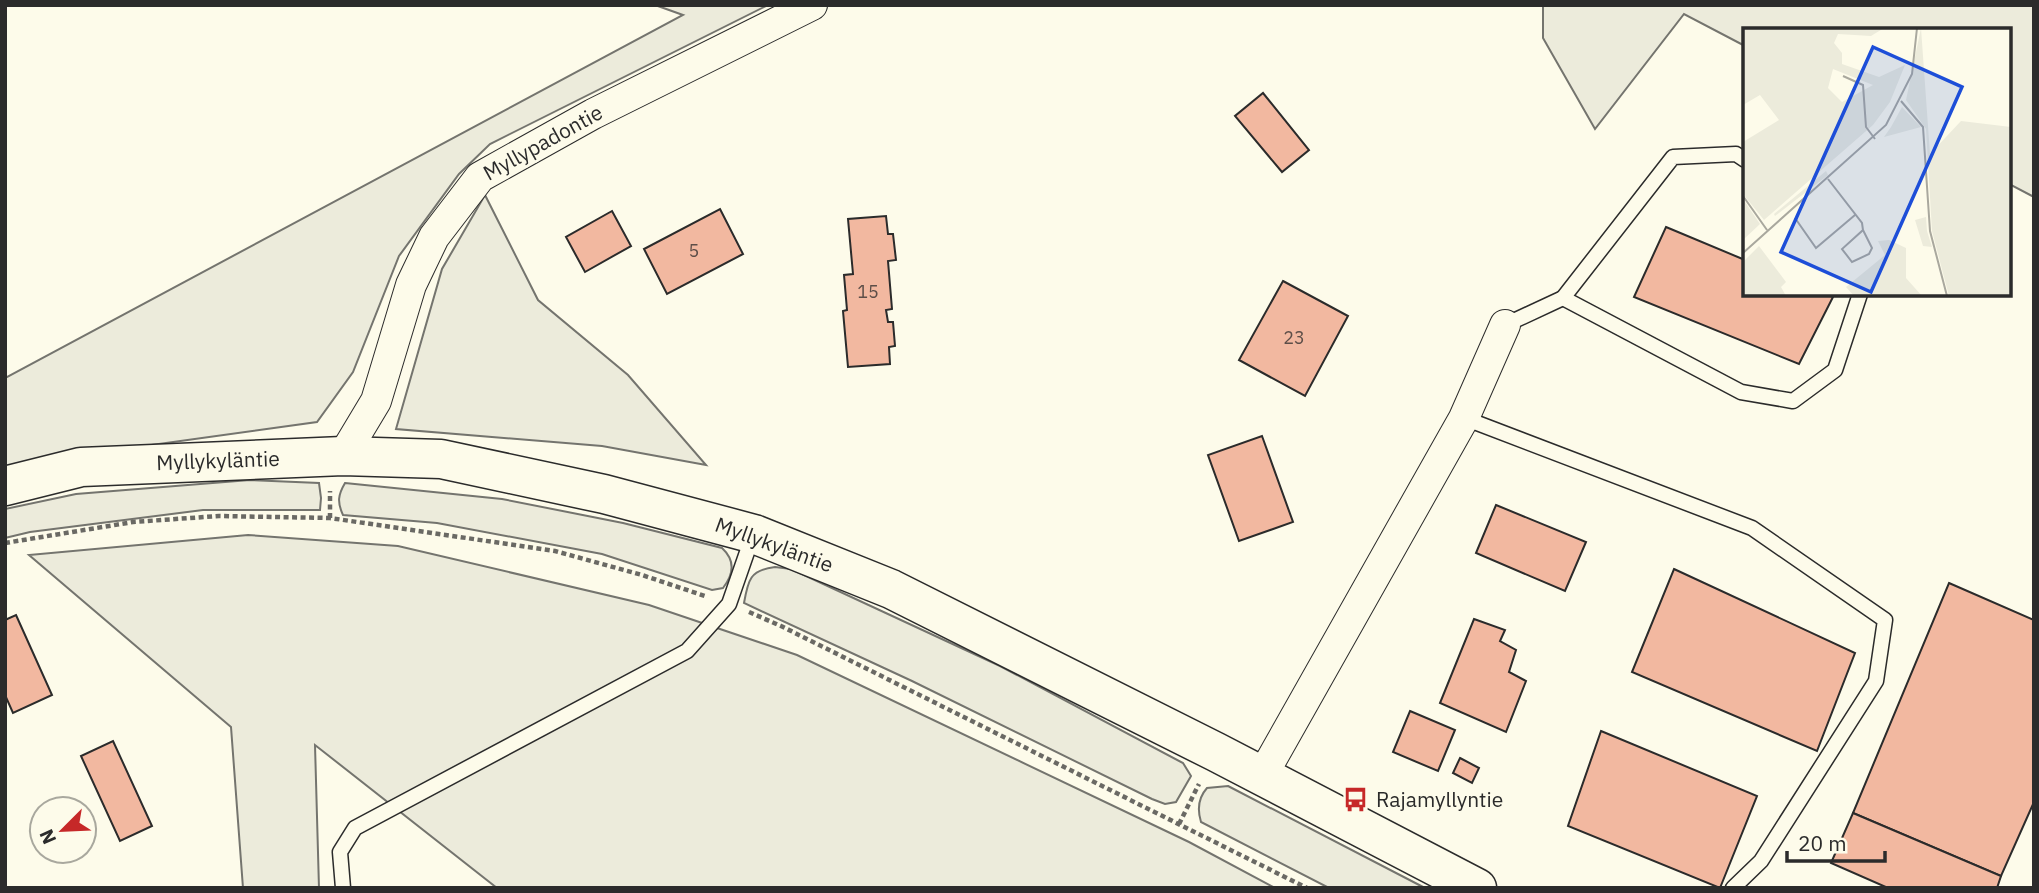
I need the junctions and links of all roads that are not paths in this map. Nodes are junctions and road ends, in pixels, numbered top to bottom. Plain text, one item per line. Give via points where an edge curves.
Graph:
1 (812, 5) edge
2 (1743, 159) edge
3 (1859, 296) edge
4 (1563, 298) junction
5 (1504, 326) joint
6 (1464, 418) junction
7 (343, 456) junction
8 (5, 486) edge
9 (754, 534) junction
10 (1262, 776) junction
11 (343, 888) edge
12 (1476, 888) edge
13 (1733, 888) edge

1 - 7 street, Myllypadontie via 593,114 480,177 434,237 411,285 376,401
2 - 4 lane via 1736,154 1673,157
3 - 4 lane via 1835,369 1793,401 1741,392
4 - 5 lane
5 - 6 street
6 - 10 street
6 - 13 lane via 1752,528 1885,620 1876,681 1761,861
7 - 8 main road, Myllykyläntie via 81,467
7 - 9 main road, Myllykyläntie via 441,459 604,494
9 - 10 main road, Myllykyläntie via 891,589
9 - 11 lane via 729,604 687,651 355,828 340,852
10 - 12 main road, Myllykyläntie

